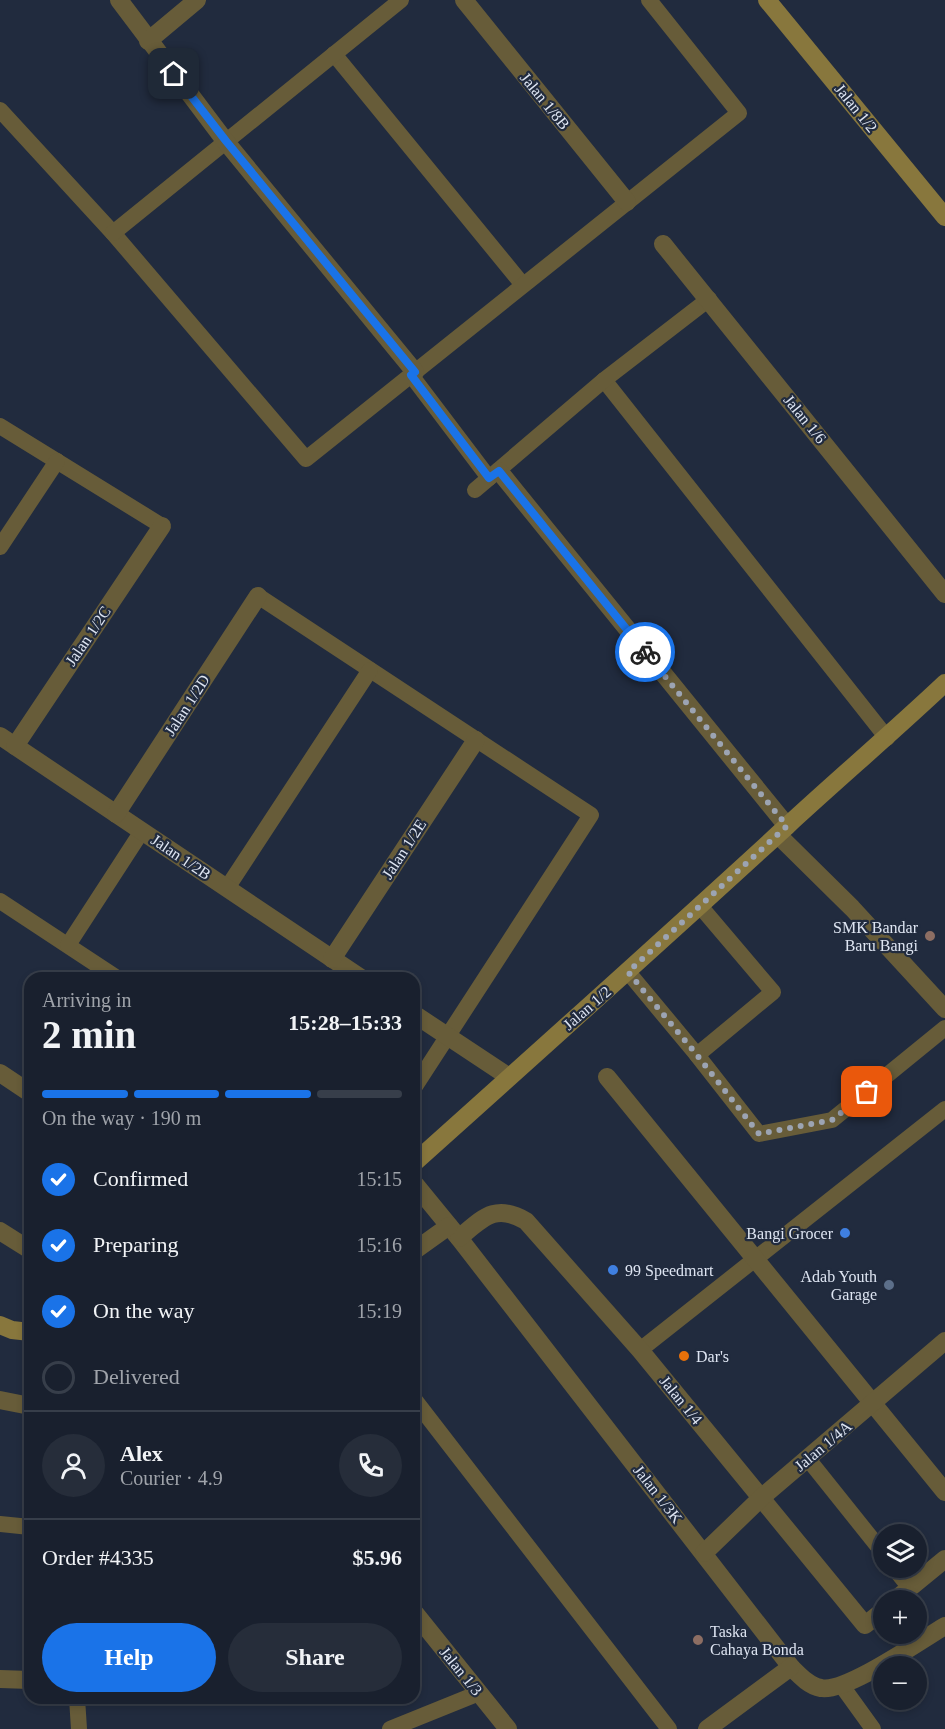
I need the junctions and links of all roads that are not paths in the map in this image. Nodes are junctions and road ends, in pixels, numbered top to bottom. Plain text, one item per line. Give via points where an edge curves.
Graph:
1 (118, 0) edge
2 (197, 0) edge
3 (401, 0) edge
4 (464, 0) edge
5 (649, 0) edge
6 (767, 0) edge
7 (148, 41) junction
8 (334, 54) junction
9 (0, 111) edge
10 (226, 141) junction
11 (627, 202) junction
12 (945, 217) edge
13 (113, 233) junction
14 (663, 244) dead end
15 (523, 285) junction
16 (709, 299) junction
17 (413, 374) junction
18 (604, 380) junction
19 (0, 426) edge
20 (57, 461) junction
21 (494, 475) junction
22 (475, 490) dead end
23 (162, 526) joint
24 (0, 548) edge
25 (945, 594) edge
26 (258, 596) joint
27 (370, 670) junction
28 (945, 683) edge
29 (887, 738) junction
30 (476, 740) junction
31 (7, 741) edge
32 (116, 814) junction
33 (142, 831) junction
34 (782, 831) junction
35 (227, 888) junction
36 (0, 901) edge
37 (700, 906) junction
38 (68, 945) junction
39 (332, 958) junction
40 (108, 972) edge
41 (352, 972) edge
42 (628, 972) junction
43 (945, 1009) edge
44 (420, 1018) edge
45 (945, 1028) edge
46 (448, 1036) junction
47 (697, 1055) junction
48 (0, 1073) edge
49 (509, 1077) junction
50 (607, 1077) dead end
51 (420, 1079) edge
52 (24, 1089) edge
53 (945, 1108) edge
54 (420, 1158) edge
55 (420, 1190) edge
56 (0, 1231) edge
57 (454, 1232) junction
58 (24, 1246) edge
59 (420, 1248) edge
60 (756, 1260) junction
61 (0, 1325) edge
62 (24, 1331) edge
63 (945, 1341) edge
64 (640, 1350) junction
65 (0, 1400) edge
66 (874, 1404) junction
67 (24, 1405) edge
68 (420, 1408) edge
69 (808, 1459) junction
70 (945, 1492) edge
71 (761, 1498) junction
72 (0, 1524) edge
73 (24, 1526) edge
74 (873, 1540) edge
75 (704, 1553) junction
76 (945, 1559) edge
77 (902, 1578) edge
78 (910, 1588) junction
79 (908, 1590) edge
80 (420, 1619) edge
81 (873, 1619) edge
82 (945, 1626) edge
83 (791, 1667) junction
84 (0, 1679) edge
85 (24, 1680) edge
86 (842, 1686) junction
87 (479, 1693) junction
88 (78, 1704) edge
89 (79, 1729) edge
90 (390, 1729) edge
91 (508, 1729) edge
92 (669, 1729) edge
93 (707, 1729) edge
94 (873, 1729) edge

1 - 7 street
2 - 7 street
3 - 8 lane
4 - 11 street, Jalan 1/8B
5 - 11 lane via 739,113
6 - 12 street, Jalan 1/2
7 - 10 street
8 - 10 lane
8 - 15 lane
9 - 13 lane
10 - 13 lane
10 - 17 street
11 - 15 lane
13 - 17 lane via 306,459
14 - 16 street, Jalan 1/6
15 - 17 lane
16 - 18 lane
16 - 25 street, Jalan 1/6
17 - 21 lane
18 - 21 lane
18 - 29 lane
19 - 20 lane
20 - 23 lane
20 - 24 lane
21 - 22 lane
21 - 34 street
23 - 31 street, Jalan 1/2C
26 - 27 lane
26 - 32 street, Jalan 1/2D
27 - 30 lane
27 - 35 lane
28 - 29 street, Jalan 1/2
29 - 34 street, Jalan 1/2
30 - 39 street, Jalan 1/2E
30 - 46 lane via 591,815
31 - 32 street, Jalan 1/2B
32 - 33 street, Jalan 1/2B
33 - 35 street, Jalan 1/2B
33 - 38 lane
34 - 37 street, Jalan 1/2
34 - 43 street
35 - 39 street, Jalan 1/2B
36 - 38 lane
37 - 42 street, Jalan 1/2
37 - 47 lane via 772,992
38 - 40 lane
39 - 41 street, Jalan 1/2B
42 - 47 lane
42 - 49 street, Jalan 1/2
44 - 46 street
45 - 47 lane via 832,1120 759,1134
46 - 49 street
46 - 51 lane
48 - 52 street
49 - 54 street, Jalan 1/2
50 - 60 street
53 - 60 lane
55 - 57 street, Jalan 1/3K
56 - 58 street
57 - 59 street, Jalan 1/4
57 - 64 street, Jalan 1/4 via 505,1212 526,1221
57 - 75 street, Jalan 1/3K
60 - 64 lane
60 - 66 street
61 - 62 street
63 - 66 street, Jalan 1/4A
64 - 71 street, Jalan 1/4
65 - 67 street
66 - 69 street, Jalan 1/4A
66 - 70 street
68 - 92 lane
69 - 71 street, Jalan 1/4A
69 - 74 lane
71 - 75 street, Jalan 1/4A
71 - 81 street, Jalan 1/4 via 865,1625
72 - 73 lane
75 - 83 street, Jalan 1/3K
76 - 78 street
77 - 78 lane
78 - 79 street
80 - 87 street, Jalan 1/3
82 - 86 street
83 - 86 street, Jalan 1/3K via 822,1689
83 - 93 street
84 - 85 street
86 - 94 lane
87 - 90 lane
87 - 91 street, Jalan 1/3
88 - 89 lane

